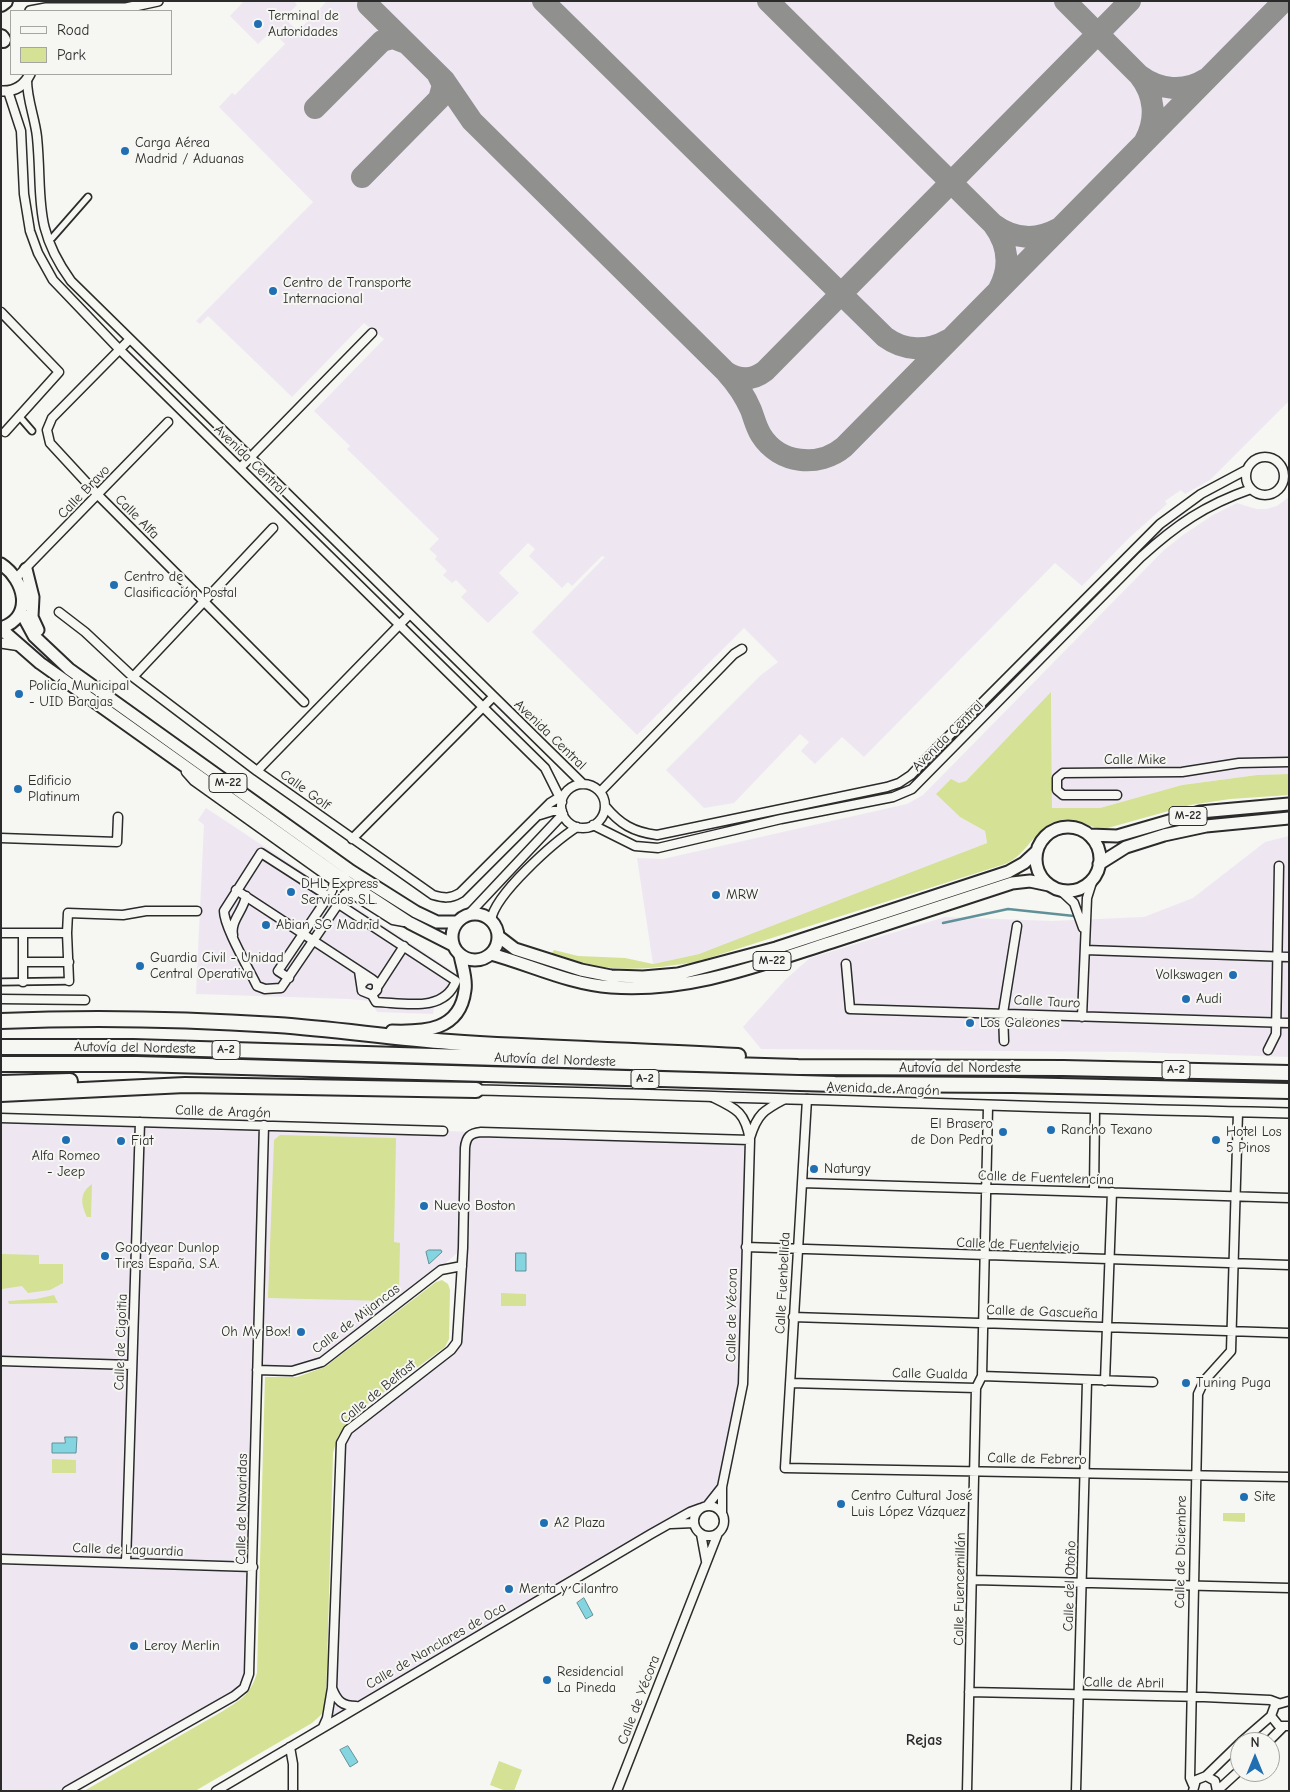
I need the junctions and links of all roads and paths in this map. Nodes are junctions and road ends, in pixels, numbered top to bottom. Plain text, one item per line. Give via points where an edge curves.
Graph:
1 (5, 1) edge
2 (158, 1) edge
3 (1, 4) edge
4 (36, 10) edge
5 (28, 77) edge
6 (5, 91) edge
7 (88, 197) dead end
8 (52, 238) dead end
9 (1, 312) edge
10 (372, 333) dead end
11 (129, 340) junction
12 (119, 349) junction
13 (20, 416) junction
14 (168, 422) dead end
15 (32, 431) dead end
16 (5, 432) dead end
17 (250, 458) junction
18 (1285, 467) edge
19 (240, 468) junction
20 (1246, 470) junction
21 (1286, 482) edge
22 (1251, 489) junction
23 (98, 495) junction
24 (273, 528) dead end
25 (1, 564) edge
26 (26, 569) junction
27 (16, 578) junction
28 (204, 602) junction
29 (21, 612) junction
30 (59, 612) dead end
31 (409, 615) junction
32 (400, 625) junction
33 (1, 629) edge
34 (1, 644) edge
35 (23, 646) junction
36 (742, 649) dead end
37 (68, 669) junction
38 (133, 677) junction
39 (493, 697) junction
40 (304, 702) dead end
41 (483, 707) junction
42 (175, 760) junction
43 (1289, 762) edge
44 (257, 771) junction
45 (583, 784) junction
46 (600, 792) junction
47 (1117, 795) dead end
48 (562, 798) junction
49 (1289, 804) edge
50 (605, 806) junction
51 (562, 813) junction
52 (118, 816) dead end
53 (538, 816) junction
54 (1289, 818) edge
55 (594, 825) junction
56 (577, 827) junction
57 (1089, 835) junction
58 (1, 838) edge
59 (352, 839) junction
60 (1036, 851) junction
61 (1099, 864) junction
62 (1279, 866) dead end
63 (1093, 879) junction
64 (1049, 885) junction
65 (236, 890) junction
66 (1060, 890) junction
67 (246, 896) junction
68 (328, 896) junction
69 (338, 903) junction
70 (258, 906) junction
71 (245, 907) junction
72 (197, 911) dead end
73 (469, 914) junction
74 (491, 920) junction
75 (457, 922) junction
76 (410, 923) junction
77 (1017, 926) dead end
78 (1, 932) edge
79 (1084, 932) junction
80 (23, 933) junction
81 (67, 933) junction
82 (303, 935) junction
83 (498, 936) junction
84 (234, 937) junction
85 (313, 941) junction
86 (453, 945) junction
87 (404, 946) junction
88 (1085, 950) junction
89 (491, 954) junction
90 (460, 955) junction
91 (1277, 956) junction
92 (1289, 957) edge
93 (23, 962) junction
94 (69, 962) junction
95 (846, 964) dead end
96 (359, 971) junction
97 (289, 978) junction
98 (372, 979) junction
99 (69, 981) joint
100 (1, 982) edge
101 (24, 982) junction
102 (362, 984) junction
103 (378, 986) junction
104 (372, 995) junction
105 (1, 999) edge
106 (85, 1000) dead end
107 (1003, 1013) junction
108 (1082, 1017) junction
109 (1, 1021) edge
110 (1276, 1023) junction
111 (1289, 1023) edge
112 (316, 1029) junction
113 (1004, 1042) dead end
114 (1, 1047) edge
115 (1268, 1050) dead end
116 (416, 1056) junction
117 (797, 1060) junction
118 (1, 1064) edge
119 (1063, 1068) junction
120 (1289, 1073) edge
121 (1, 1083) edge
122 (476, 1090) junction
123 (1289, 1091) edge
124 (1, 1094) edge
125 (712, 1097) junction
126 (786, 1099) junction
127 (807, 1099) junction
128 (988, 1107) junction
129 (1095, 1109) junction
130 (1238, 1112) junction
131 (1289, 1114) edge
132 (1, 1118) edge
133 (140, 1122) junction
134 (264, 1125) junction
135 (444, 1131) dead end
136 (750, 1140) junction
137 (802, 1183) junction
138 (986, 1188) junction
139 (1094, 1192) junction
140 (1112, 1192) junction
141 (1236, 1196) junction
142 (1289, 1198) edge
143 (746, 1247) junction
144 (797, 1248) junction
145 (984, 1256) junction
146 (1110, 1260) junction
147 (1235, 1264) junction
148 (1289, 1265) edge
149 (462, 1266) junction
150 (793, 1317) junction
151 (983, 1323) junction
152 (1107, 1327) junction
153 (1232, 1331) junction
154 (1289, 1333) edge
155 (1, 1361) edge
156 (132, 1365) junction
157 (257, 1370) junction
158 (982, 1376) junction
159 (1087, 1381) junction
160 (1105, 1381) junction
161 (1152, 1382) dead end
162 (790, 1383) junction
163 (976, 1388) junction
164 (785, 1468) joint
165 (974, 1470) junction
166 (1086, 1472) junction
167 (1195, 1476) junction
168 (1289, 1477) edge
169 (722, 1487) junction
170 (704, 1507) junction
171 (722, 1513) junction
172 (694, 1523) junction
173 (669, 1524) junction
174 (718, 1533) junction
175 (701, 1534) junction
176 (1, 1559) edge
177 (706, 1562) junction
178 (126, 1563) junction
179 (253, 1567) junction
180 (974, 1580) junction
181 (1083, 1583) junction
182 (1193, 1585) junction
183 (1289, 1588) edge
184 (332, 1688) junction
185 (969, 1692) junction
186 (1080, 1695) junction
187 (1190, 1697) junction
188 (1285, 1702) edge
189 (357, 1706) junction
190 (1271, 1716) junction
191 (323, 1727) junction
192 (1286, 1727) edge
193 (1252, 1732) edge
194 (290, 1747) junction
195 (1230, 1752) edge
196 (1206, 1776) junction
197 (1230, 1779) edge
198 (1193, 1788) edge
199 (67, 1791) edge
200 (216, 1791) edge
201 (293, 1791) edge
202 (617, 1791) edge
203 (967, 1791) edge
204 (1076, 1791) edge
205 (1217, 1791) edge

1 - 3 highway
2 - 4 street via 126,8
5 - 6 street via 22,86
5 - 11 street, Avenida Central via 37,137 41,213 49,242 56,260 71,281
6 - 12 street, Avenida Central via 21,131 26,214 38,254 53,280
7 - 8 street
9 - 13 street via 59,372
10 - 17 street
11 - 12 street, Calle Alfa
11 - 17 street, Avenida Central
12 - 19 street, Avenida Central
12 - 23 street, Calle Alfa via 52,418 47,430 50,444
13 - 15 street
13 - 16 street
14 - 23 street, Calle Bravo
17 - 19 street
17 - 31 street, Avenida Central
18 - 20 street via 1262,457 1255,459
18 - 21 street
19 - 32 street, Avenida Central
20 - 22 street
20 - 50 street, Avenida Central via 1201,494 1160,524 900,783 657,835 638,833 621,824
21 - 22 street via 1268,494
22 - 55 street, Avenida Central via 1202,509 1172,529 912,789 893,797 658,848 635,846
23 - 26 street, Calle Bravo
23 - 28 street, Calle Alfa
24 - 28 street
25 - 27 main road
26 - 27 street, Calle Bravo
26 - 37 main road via 33,598 34,625
27 - 29 main road via 22,592
28 - 38 street
28 - 40 street, Calle Alfa
29 - 33 main road
29 - 37 main road, M-22 via 34,636
30 - 38 street, Calle Golf
31 - 32 street
31 - 39 street, Avenida Central
32 - 41 street, Avenida Central
32 - 44 street
33 - 35 main road, M-22
34 - 35 street
35 - 42 main road, M-22 via 40,663
36 - 46 street
37 - 75 main road, M-22 via 351,871 416,912 438,922
38 - 44 street, Calle Golf
39 - 41 street
39 - 45 street, Avenida Central
41 - 48 street, Avenida Central via 545,768
41 - 59 street
42 - 68 street via 194,781 334,881
42 - 76 main road, M-22
43 - 47 street, Calle Mike via 1239,763 1182,772 1063,773 1057,778 1057,790 1063,795
44 - 59 street, Calle Golf
45 - 46 street
45 - 48 street
46 - 50 street
48 - 51 street
48 - 53 street, Calle Golf
49 - 57 main road, M-22 via 1200,812 1117,836
50 - 55 street via 604,813
51 - 53 street via 553,811
51 - 56 street
51 - 73 street
52 - 58 street via 117,842
53 - 59 street, Calle Golf via 452,898 433,894
54 - 61 main road, M-22 via 1206,826 1164,835 1126,847
55 - 56 street
56 - 74 street via 551,845 495,905
57 - 60 main road, M-22 via 1074,828 1058,828 1044,837
57 - 61 main road via 1099,851
60 - 64 main road via 1036,866
60 - 83 main road, M-22 via 1008,872 776,948 678,974 627,976 581,970 514,949
61 - 63 main road
62 - 91 street
63 - 66 main road via 1082,888
63 - 79 street via 1086,898
64 - 66 main road, M-22
64 - 89 main road, M-22 via 1012,883 770,962 680,985 642,989 609,987 570,979
65 - 67 street
65 - 68 street via 261,852
65 - 84 street via 224,911 226,925
66 - 79 street via 1074,904
67 - 70 street
67 - 71 street
68 - 82 street
69 - 76 street via 345,894 352,894 394,920
69 - 85 street
69 - 87 street
70 - 71 street
70 - 82 street
71 - 84 street via 234,923
72 - 81 street via 146,910 123,915 68,913
73 - 74 main road
73 - 75 main road
74 - 83 main road
75 - 86 main road
76 - 86 main road, M-22
77 - 107 street
78 - 80 street
79 - 88 street
80 - 81 street
80 - 93 street
81 - 94 street
82 - 85 street
82 - 97 street via 278,971
83 - 89 main road via 498,943
84 - 97 street via 257,986 279,989
85 - 96 street
85 - 97 street
86 - 90 main road
87 - 103 street
87 - 104 street via 456,981 449,994 430,1003 376,1002
88 - 91 street
88 - 108 street
89 - 90 main road via 481,960
90 - 112 main road via 465,990 462,1002 456,1014 434,1029 421,1032
91 - 92 street
91 - 110 street
93 - 94 street
93 - 101 street
94 - 99 street
95 - 107 street, Calle Tauro via 850,1009
96 - 98 street
96 - 102 street
98 - 102 street
98 - 103 street
99 - 101 street
100 - 101 street
102 - 104 street via 365,994
103 - 104 street
105 - 106 street
107 - 108 street, Calle Tauro
107 - 113 street
108 - 110 street, Calle Tauro
109 - 112 highway via 89,1017
110 - 111 street, Calle Tauro
110 - 115 street via 1276,1034
112 - 117 highway via 531,1048
114 - 116 highway, Autovía del Nordeste / A-2 via 133,1047
116 - 117 highway via 432,1051 459,1051
116 - 119 highway, Autovía del Nordeste / A-2 via 798,1067
117 - 119 highway via 1038,1064
118 - 123 highway, Autovía del Nordeste / A-2 via 137,1064 835,1084
119 - 120 highway, Autovía del Nordeste / A-2
121 - 122 highway via 251,1082
122 - 124 highway via 185,1086
122 - 125 street, Avenida de Aragón
125 - 126 street, Avenida de Aragón
125 - 136 street, Calle de Yécora via 737,1109 746,1123
126 - 127 street, Avenida de Aragón
126 - 136 street, Calle de Yécora via 755,1121
127 - 128 street, Avenida de Aragón
127 - 137 street, Calle Fuenbellida
128 - 129 street, Avenida de Aragón
128 - 138 street
129 - 130 street, Avenida de Aragón
129 - 139 street
130 - 131 street, Avenida de Aragón
130 - 141 street, Calle de Diciembre
132 - 133 street, Calle de Aragón
133 - 134 street, Calle de Aragón
133 - 156 street, Calle de Cigoitia
134 - 135 street, Calle de Aragón
134 - 157 street, Calle de Navaridas
136 - 143 street, Calle de Yécora
136 - 149 street, Calle de Belfast via 473,1132 465,1141
137 - 138 street, Calle de Fuentelencina
137 - 144 street, Calle Fuenbellida
138 - 139 street, Calle de Fuentelencina
138 - 145 street
139 - 140 street, Calle de Fuentelencina
140 - 141 street, Calle de Fuentelencina
140 - 146 street
141 - 142 street, Calle de Fuentelencina
141 - 147 street, Calle de Diciembre
143 - 144 street, Calle de Fuentelviejo
143 - 169 street, Calle de Yécora via 743,1384
144 - 145 street, Calle de Fuentelviejo
144 - 150 street, Calle Fuenbellida
145 - 146 street, Calle de Fuentelviejo
145 - 151 street
146 - 147 street, Calle de Fuentelviejo
146 - 152 street
147 - 148 street, Calle de Fuentelviejo
147 - 153 street, Calle de Diciembre
149 - 157 street, Calle de Mijancas via 441,1270 322,1362 292,1371
149 - 184 street, Calle de Belfast via 457,1342 348,1430 341,1443
150 - 151 street, Calle de Gascueña
150 - 162 street, Calle Fuenbellida
151 - 152 street, Calle de Gascueña
151 - 158 street
152 - 153 street, Calle de Gascueña
152 - 160 street
153 - 154 street, Calle de Gascueña
153 - 167 street, Calle de Diciembre via 1231,1351 1204,1381 1198,1394
155 - 156 street
156 - 178 street, Calle de Cigoitia
157 - 179 street, Calle de Navaridas
158 - 159 street, Calle Gualda
158 - 163 street, Calle Gualda
159 - 160 street, Calle Gualda
159 - 166 street, Calle del Otoño
160 - 161 street, Calle Gualda
162 - 163 street, Calle Gualda
162 - 164 street, Calle Fuenbellida
163 - 165 street, Calle Fuencemillán
164 - 165 street, Calle de Febrero
165 - 166 street, Calle de Febrero
165 - 180 street, Calle Fuencemillán
166 - 167 street, Calle de Febrero
166 - 181 street, Calle del Otoño
167 - 168 street, Calle de Febrero
167 - 182 street, Calle de Diciembre
169 - 170 street, Calle de Yécora
169 - 171 street, Calle de Yécora
170 - 171 street via 713,1506
170 - 172 street via 697,1512
170 - 173 street, Calle de Nanclares de Oca
171 - 174 street via 724,1525
172 - 173 street, Calle de Nanclares de Oca
172 - 175 street
173 - 189 street, Calle de Nanclares de Oca
174 - 175 street
174 - 177 street, Calle de Yécora
175 - 177 street
176 - 178 street, Calle de Laguardia
177 - 202 street, Calle de Yécora
178 - 179 street, Calle de Laguardia
179 - 199 street, Calle de Navaridas via 250,1674 244,1688
180 - 181 street
180 - 185 street, Calle Fuencemillán
181 - 182 street
181 - 186 street, Calle del Otoño
182 - 183 street
182 - 187 street, Calle de Diciembre
184 - 189 street via 344,1705
184 - 191 street, Calle de Belfast
185 - 186 street, Calle de Abril
185 - 203 street, Calle Fuencemillán
186 - 187 street, Calle de Abril
186 - 204 street, Calle del Otoño
187 - 188 street, Calle de Abril
187 - 198 street, Calle de Diciembre via 1190,1778
188 - 190 street via 1272,1708
189 - 191 street, Calle de Nanclares de Oca
190 - 192 street via 1275,1724
190 - 193 street
191 - 194 street, Calle de Nanclares de Oca
194 - 200 street, Calle de Nanclares de Oca
194 - 201 street via 294,1764
195 - 196 street
196 - 198 street via 1196,1780
196 - 205 street via 1215,1781
197 - 205 street

